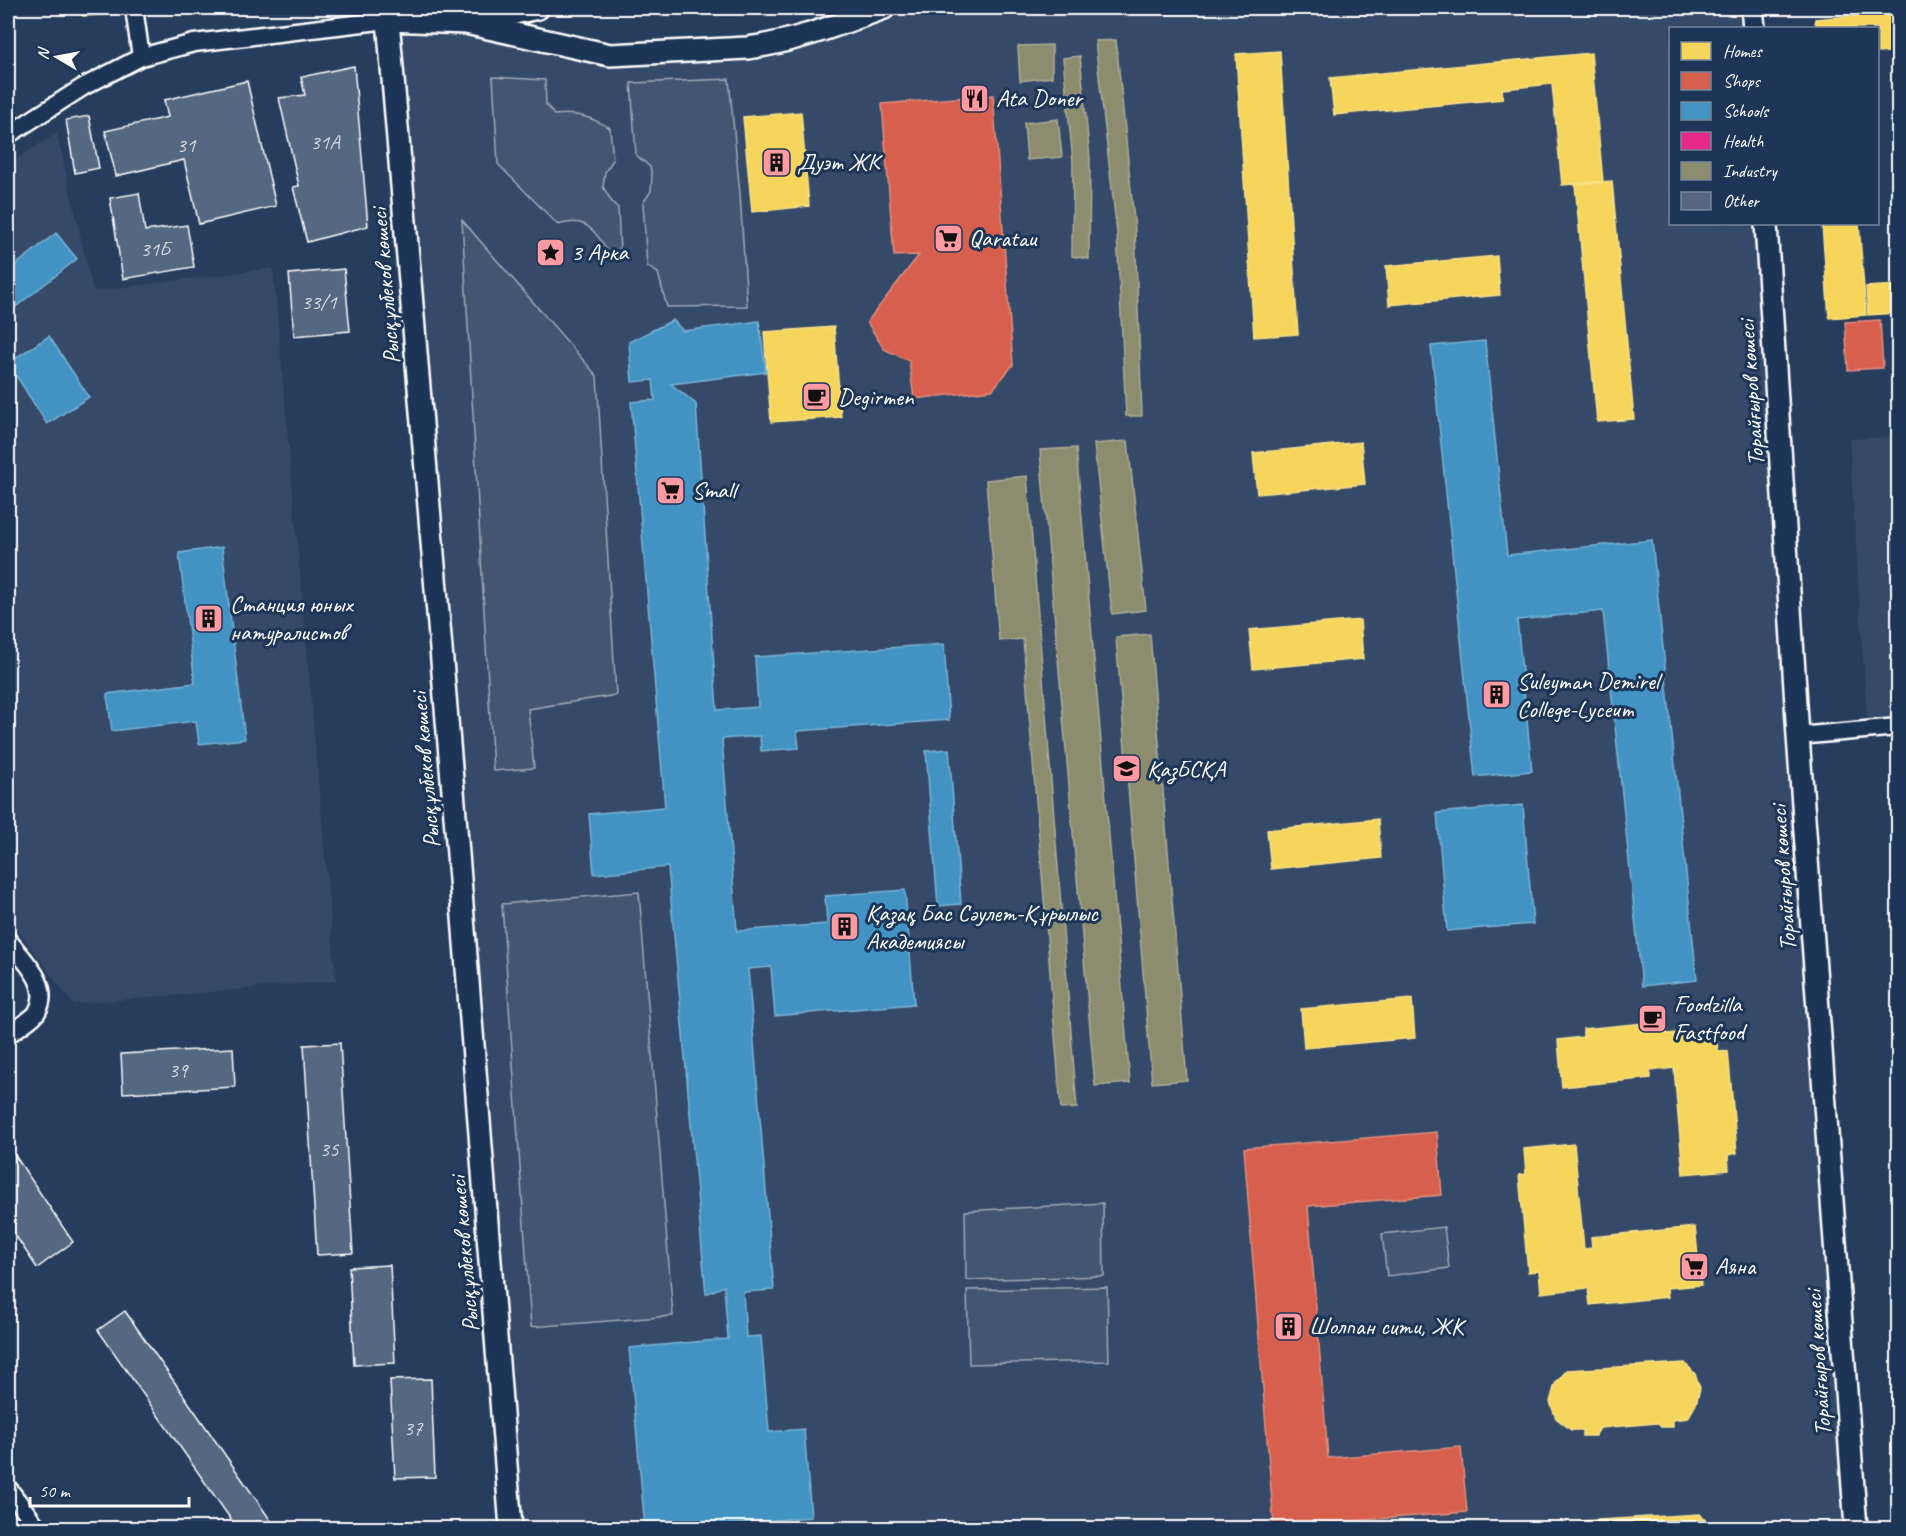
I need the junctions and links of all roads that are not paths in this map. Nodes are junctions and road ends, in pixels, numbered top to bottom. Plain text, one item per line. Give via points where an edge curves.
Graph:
1 (134, 8) edge
2 (538, 8) edge
3 (884, 8) edge
4 (1752, 8) edge
5 (388, 14) edge
6 (466, 23) junction
7 (1754, 27) edge
8 (141, 57) junction
9 (8, 135) edge
10 (1766, 225) edge
11 (1899, 727) edge
12 (1798, 736) junction
13 (8, 940) edge
14 (8, 1035) edge
15 (8, 1488) edge
16 (38, 1528) edge
17 (511, 1528) edge
18 (1856, 1528) edge

1 - 8 street
2 - 6 street
3 - 6 street via 769,45 610,56
4 - 7 street
5 - 6 street
5 - 8 street via 195,43
5 - 17 street, Рысқұлбеков көшесі
8 - 9 street via 83,87
10 - 12 street, Торайғыров көшесі
11 - 12 street
12 - 18 street, Торайғыров көшесі
13 - 14 street via 39,980 43,994 37,1013
15 - 16 street

